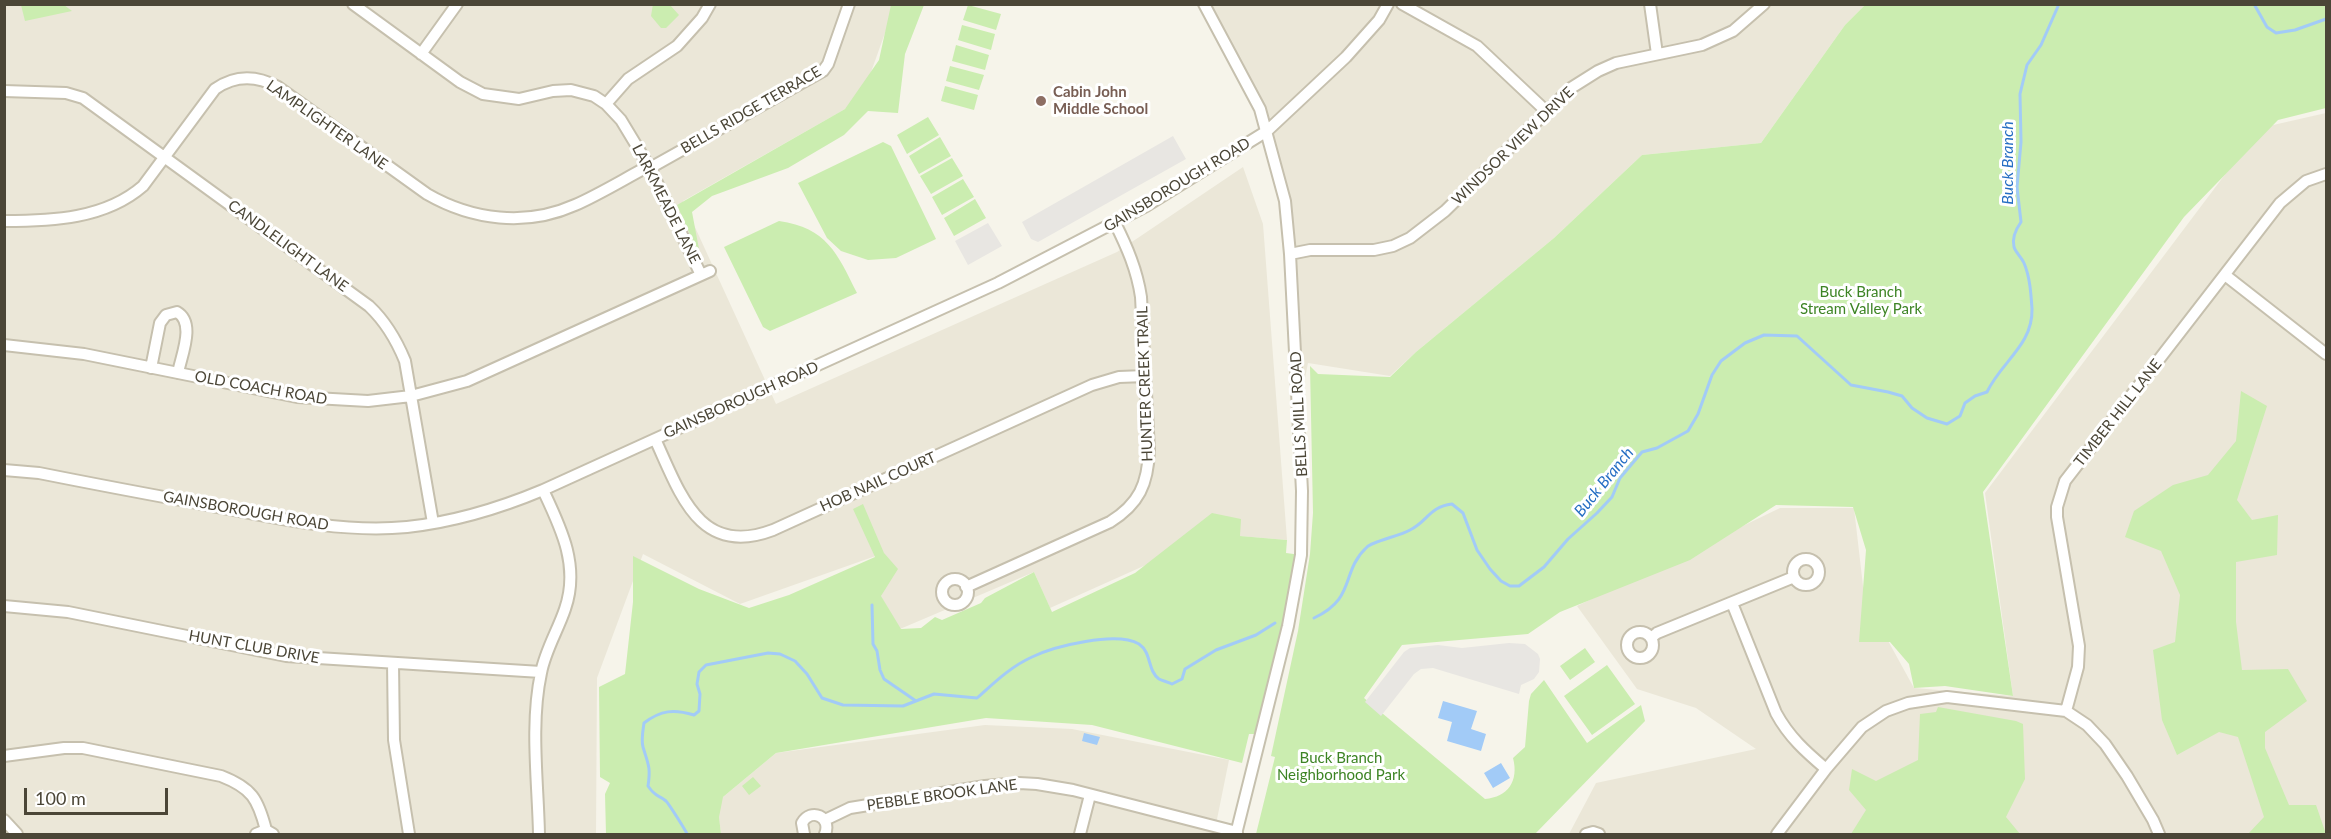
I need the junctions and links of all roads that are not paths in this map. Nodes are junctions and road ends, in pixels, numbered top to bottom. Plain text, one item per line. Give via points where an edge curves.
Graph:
1 (353, 4) edge
2 (457, 4) edge
3 (710, 4) edge
4 (849, 4) edge
5 (1204, 4) edge
6 (1388, 4) edge
7 (1402, 4) edge
8 (1650, 4) edge
9 (1764, 4) edge
10 (422, 54) junction
11 (1657, 54) junction
12 (4, 91) edge
13 (606, 104) junction
14 (1546, 111) junction
15 (1267, 130) junction
16 (166, 156) junction
17 (649, 167) junction
18 (2326, 174) edge
19 (4, 221) edge
20 (1115, 223) junction
21 (1290, 254) junction
22 (706, 273) joint
23 (2224, 275) junction
24 (4, 345) edge
25 (2326, 354) edge
26 (151, 368) junction
27 (178, 373) junction
28 (1144, 376) junction
29 (411, 396) junction
30 (655, 439) junction
31 (4, 470) edge
32 (543, 490) junction
33 (433, 523) junction
34 (1794, 577) dead end
35 (966, 587) dead end
36 (1732, 603) junction
37 (4, 606) edge
38 (1651, 638) dead end
39 (393, 663) junction
40 (541, 672) junction
41 (2066, 711) junction
42 (4, 756) edge
43 (1826, 769) junction
44 (1090, 795) junction
45 (4, 820) edge
46 (825, 820) junction
47 (265, 833) edge
48 (1236, 833) edge
49 (17, 834) edge
50 (409, 834) edge
51 (539, 834) edge
52 (804, 834) edge
53 (825, 834) edge
54 (1080, 834) edge
55 (1586, 834) edge
56 (1599, 834) edge
57 (1778, 834) edge
58 (2160, 834) edge

1 - 10 street, LARKMEADE LANE
2 - 10 street
3 - 13 street via 677,46 628,79
4 - 17 street, BELLS RIDGE TERRACE via 823,71
5 - 15 street, BELLS MILL ROAD via 1240,69
6 - 15 street, GAINSBOROUGH ROAD via 1346,57
7 - 14 street via 1477,46
8 - 11 street
9 - 11 street, WINDSOR VIEW DRIVE via 1733,31 1702,45
10 - 13 street, LARKMEADE LANE via 483,94 519,99 571,90
11 - 14 street, WINDSOR VIEW DRIVE via 1598,71
12 - 16 street, CANDLELIGHT LANE via 75,95
13 - 17 street, LARKMEADE LANE via 621,120
14 - 21 street, WINDSOR VIEW DRIVE via 1445,211 1410,238 1374,250 1310,250
15 - 20 street, GAINSBOROUGH ROAD
15 - 21 street, BELLS MILL ROAD via 1285,201
16 - 17 street, LAMPLIGHTER LANE via 215,89 247,77 278,87 427,194 453,207 483,215 515,218 560,211
16 - 19 street, LAMPLIGHTER LANE via 142,186 120,203 56,219
16 - 29 street, CANDLELIGHT LANE via 383,319 405,361
17 - 22 street, LARKMEADE LANE
18 - 23 street, TIMBER HILL LANE via 2306,181 2288,196
20 - 28 street, HUNTER CREEK TRAIL via 1138,277
20 - 30 street, GAINSBOROUGH ROAD via 998,284
21 - 48 street, BELLS MILL ROAD via 1302,491 1301,555 1288,626
22 - 29 street, OLD COACH ROAD via 496,369 447,388
23 - 25 street
23 - 41 street, TIMBER HILL LANE via 2078,463 2060,493 2058,528 2079,646 2078,667
24 - 26 street, OLD COACH ROAD via 84,354
26 - 27 street, OLD COACH ROAD
26 - 27 street via 160,323 166,315 177,312 185,319 187,328
27 - 29 street, OLD COACH ROAD via 310,398 368,401
28 - 30 street, HOB NAIL COURT via 1119,377 1092,385 773,530 749,537 717,532 696,518 684,503
28 - 35 street, HUNTER CREEK TRAIL via 1149,470 1131,506 1110,522
29 - 33 street, CANDLELIGHT LANE
30 - 32 street, GAINSBOROUGH ROAD
31 - 33 street, GAINSBOROUGH ROAD via 39,473 324,526 381,528
32 - 33 street, GAINSBOROUGH ROAD
32 - 40 street via 566,540 571,569 566,606
34 - 36 street
36 - 38 street
36 - 43 street via 1785,730
37 - 39 street, HUNT CLUB DRIVE via 68,612 286,656
39 - 40 street, HUNT CLUB DRIVE
39 - 50 street via 394,740
40 - 51 street via 536,723
41 - 43 street via 1947,698 1914,701 1873,718
41 - 58 street via 2105,744
42 - 47 street via 83,748 221,776 239,783 253,795
43 - 57 street
44 - 46 street, PEBBLE BROOK LANE via 1037,784 1001,784 850,808
44 - 48 street, PEBBLE BROOK LANE
44 - 54 street
45 - 49 street
46 - 52 street, PEBBLE BROOK LANE via 818,814 808,816 802,824
46 - 53 street
55 - 56 street

